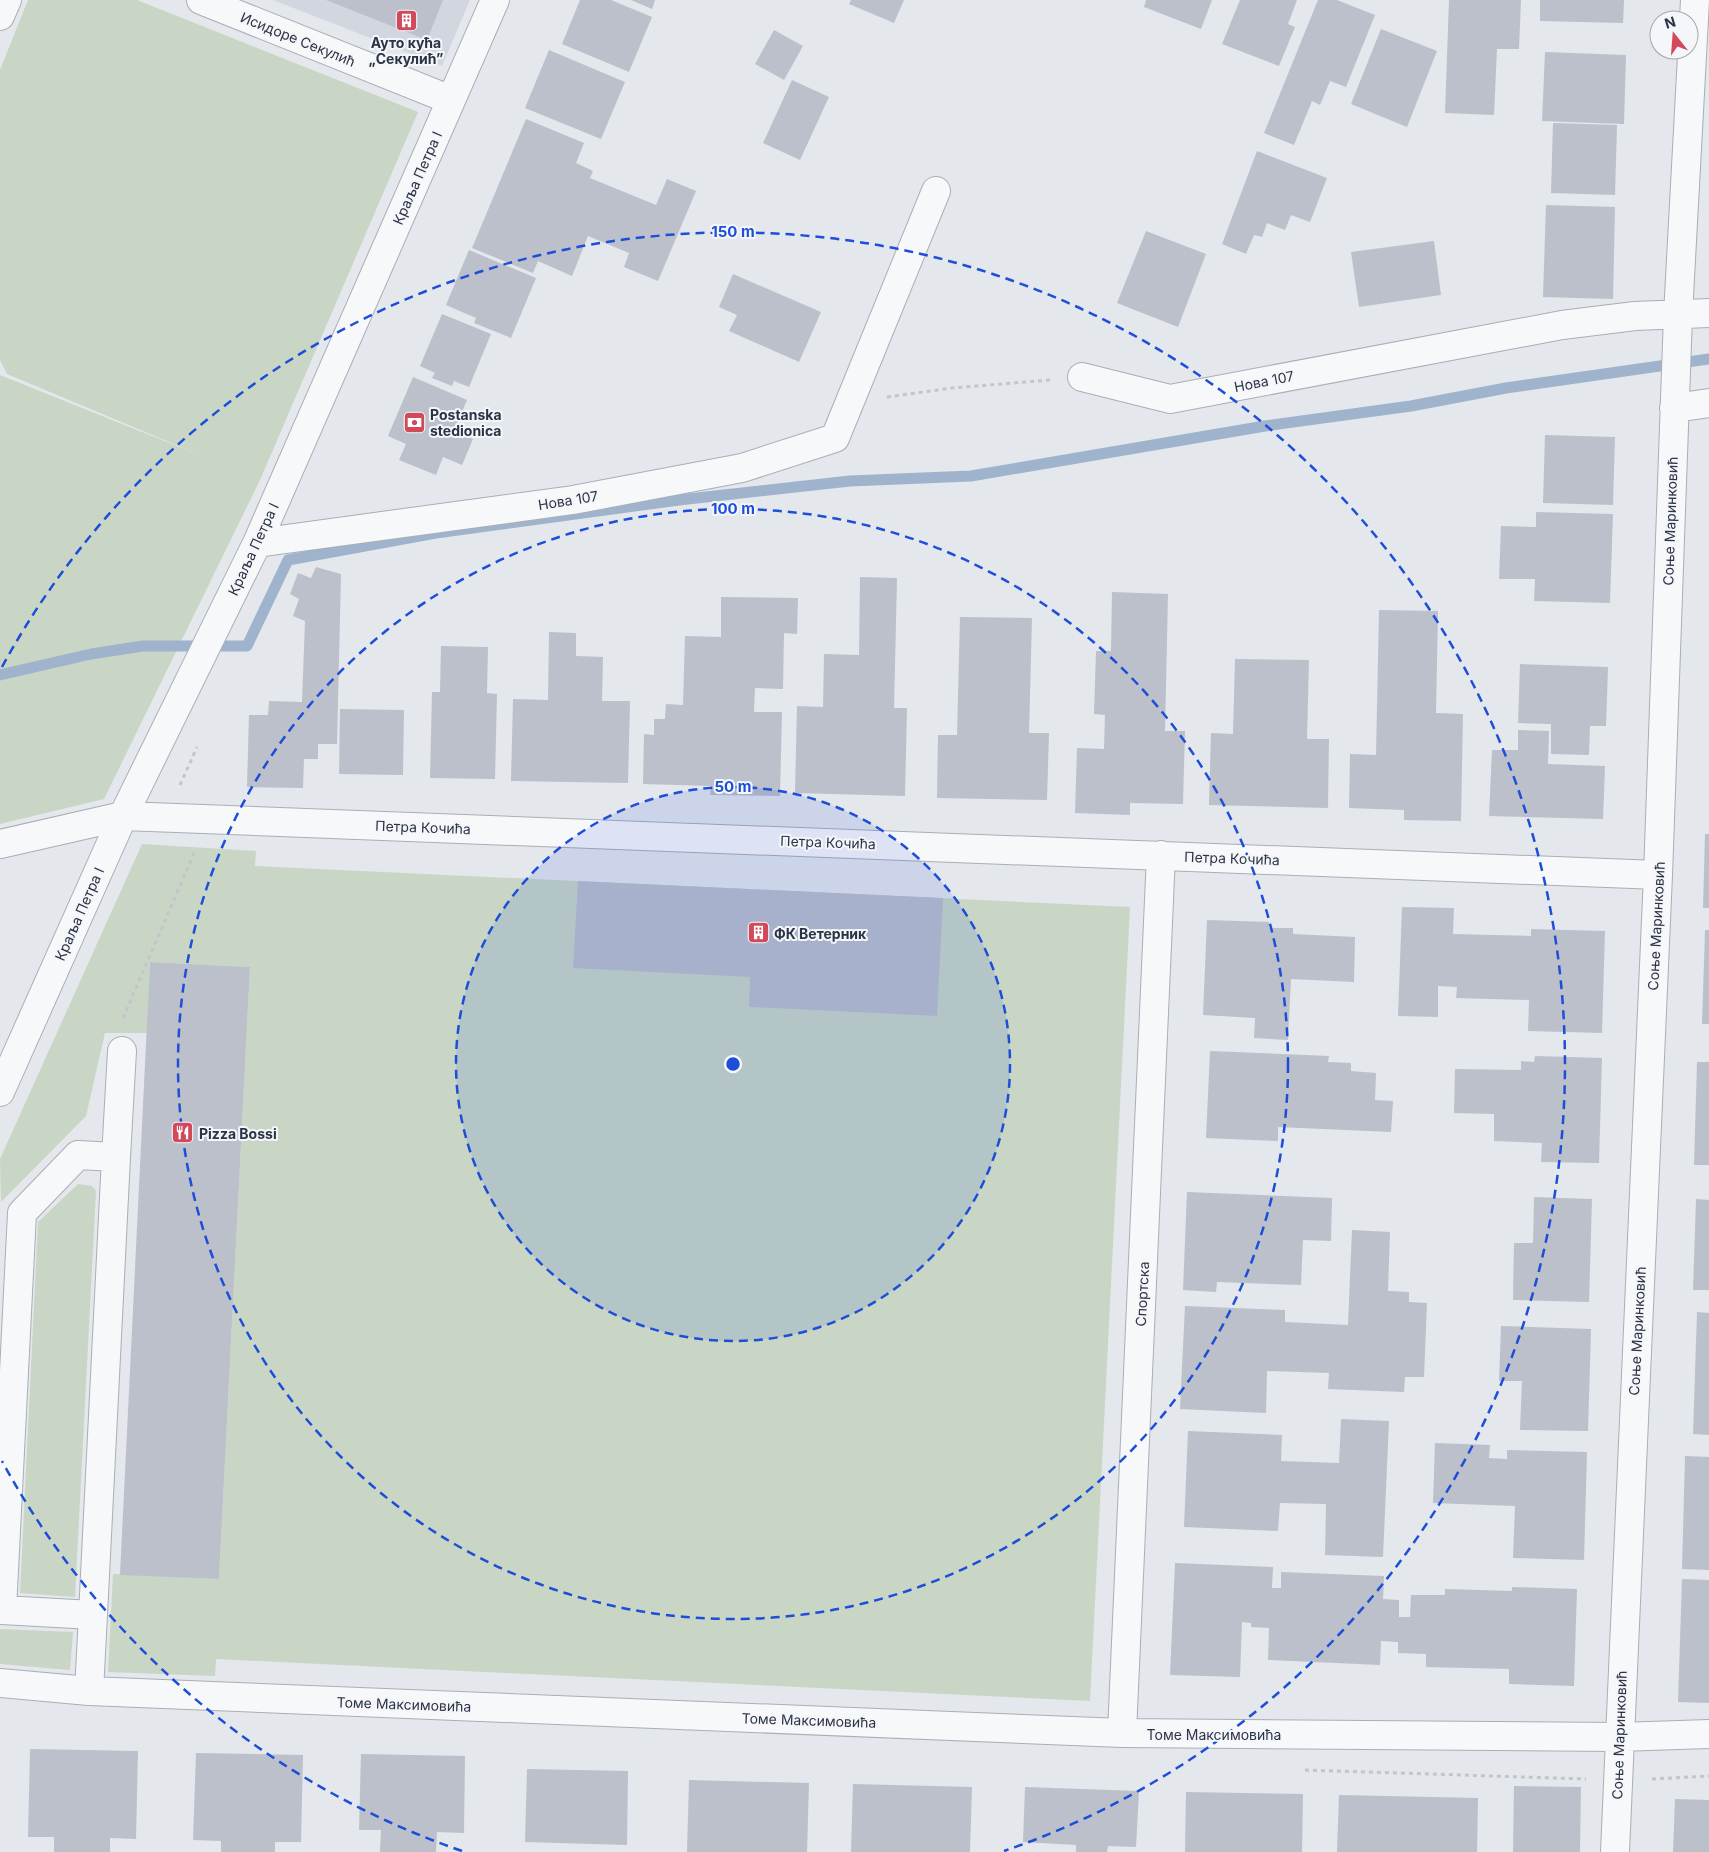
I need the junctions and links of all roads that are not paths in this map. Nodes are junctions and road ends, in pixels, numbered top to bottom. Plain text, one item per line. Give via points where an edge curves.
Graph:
1 (7, 0) edge
2 (201, 0) edge
3 (495, 0) edge
4 (1695, 0) edge
5 (0, 16) edge
6 (451, 100) junction
7 (936, 191) dead end
8 (1709, 313) edge
9 (1678, 315) junction
10 (1082, 377) road end
11 (1709, 404) edge
12 (1674, 408) junction
13 (257, 543) junction
14 (123, 816) junction
15 (0, 844) edge
16 (1161, 855) junction
17 (1658, 875) junction
18 (121, 1039) road end
19 (0, 1092) edge
20 (116, 1157) junction
21 (11, 1234) edge
22 (92, 1615) junction
23 (0, 1683) edge
24 (89, 1691) junction
25 (1122, 1733) junction
26 (1709, 1734) edge
27 (1619, 1737) junction
28 (1615, 1852) edge

1 - 5 street
2 - 6 street, Исидоре Секулић
3 - 6 street, Краља Петра I
4 - 9 street, Соње Маринковић
6 - 13 street, Краља Петра I
7 - 13 street, Нова 107 via 835,438 742,468 573,500
8 - 9 street, Нова 107
9 - 10 street, Нова 107 via 1635,316 1562,325 1170,399
9 - 12 street, Соње Маринковић
11 - 12 street
12 - 17 street, Соње Маринковић
13 - 14 street, Краља Петра I
14 - 15 street, Петра Кочића
14 - 16 street, Петра Кочића
14 - 19 street, Краља Петра I
16 - 17 street, Петра Кочића
16 - 25 street, Спортска
17 - 27 street, Соње Маринковић
18 - 20 street
20 - 21 street via 78,1155 22,1212
20 - 22 street
21 - 22 street via 2,1610
22 - 24 street
23 - 24 street, Томе Максимовића
24 - 25 street, Томе Максимовића
25 - 27 street, Томе Максимовића
26 - 27 street, Томе Максимовића
27 - 28 street, Соње Маринковић

